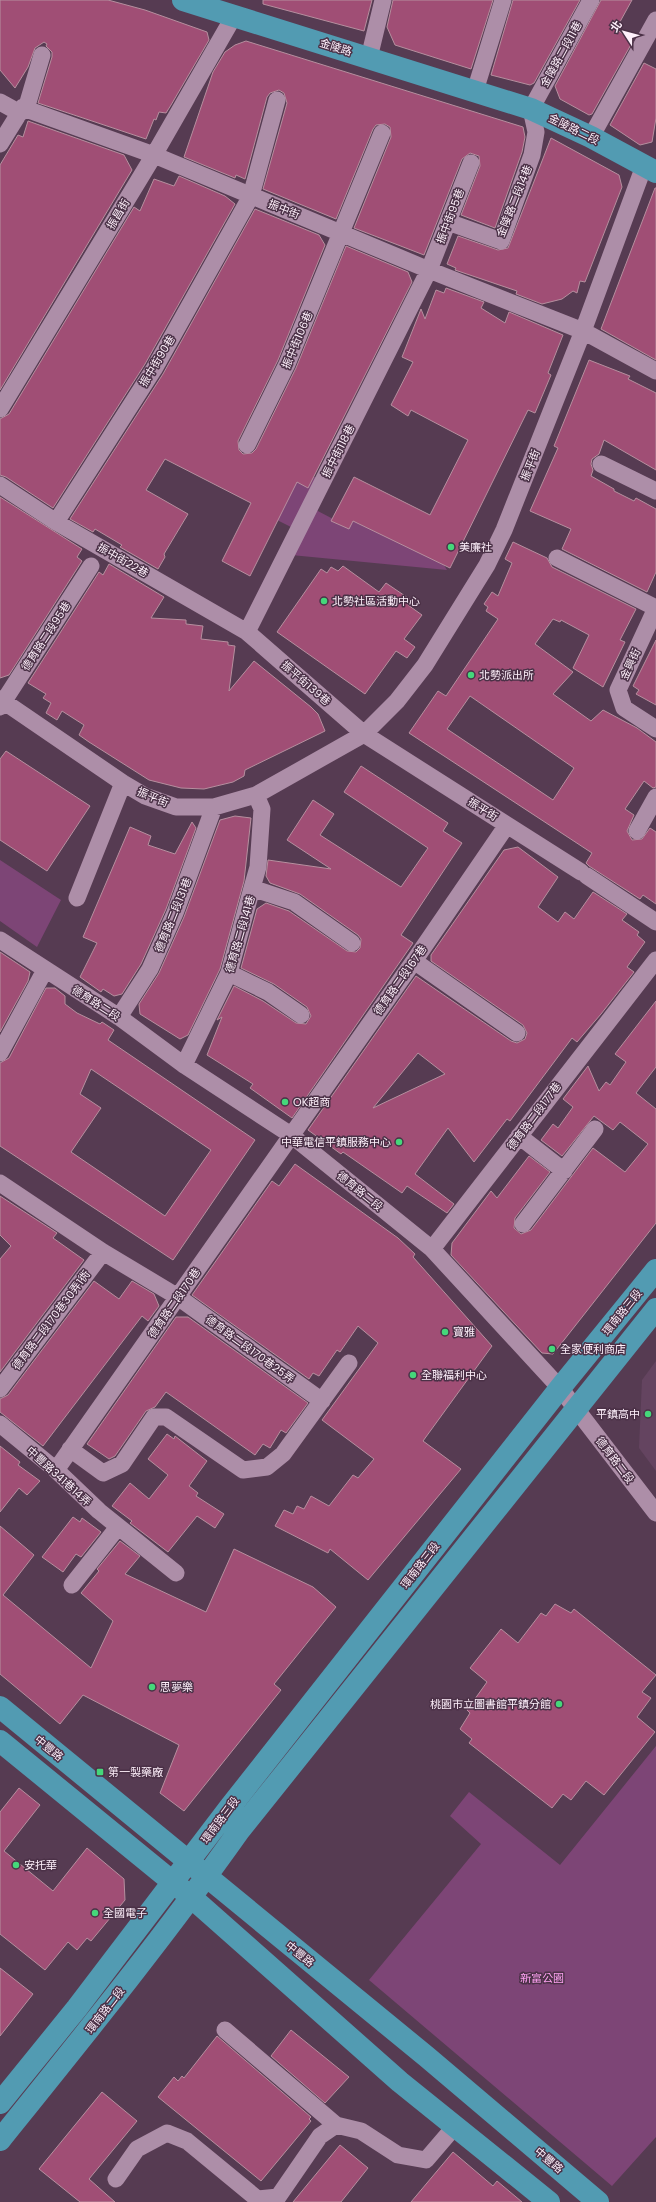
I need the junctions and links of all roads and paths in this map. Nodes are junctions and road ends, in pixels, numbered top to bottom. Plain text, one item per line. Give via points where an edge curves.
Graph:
1 (183, 0) edge
2 (383, 0) edge
3 (503, 0) edge
4 (591, 0) edge
5 (234, 16) junction
6 (656, 20) edge
7 (42, 55) dead end
8 (369, 58) junction
9 (482, 93) junction
10 (277, 100) dead end
11 (0, 102) edge
12 (531, 109) junction
13 (23, 111) junction
14 (382, 133) dead end
15 (591, 137) junction
16 (0, 144) edge
17 (154, 155) junction
18 (471, 163) dead end
19 (652, 166) edge
20 (251, 196) junction
21 (448, 222) junction
22 (342, 233) junction
23 (429, 270) junction
24 (583, 331) junction
25 (656, 371) edge
26 (0, 409) edge
27 (247, 445) dead end
28 (601, 464) dead end
29 (0, 486) edge
30 (656, 491) edge
31 (56, 522) junction
32 (557, 558) dead end
33 (91, 566) dead end
34 (656, 608) edge
35 (247, 632) junction
36 (1, 702) edge
37 (656, 729) edge
38 (364, 734) junction
39 (123, 783) junction
40 (256, 795) junction
41 (656, 797) edge
42 (214, 808) junction
43 (507, 825) junction
44 (637, 831) dead end
45 (252, 888) junction
46 (77, 898) dead end
47 (656, 922) edge
48 (0, 940) edge
49 (352, 942) dead end
50 (656, 960) edge
51 (414, 961) junction
52 (45, 970) junction
53 (229, 973) junction
54 (301, 1014) dead end
55 (119, 1017) junction
56 (517, 1033) dead end
57 (0, 1053) edge
58 (184, 1065) junction
59 (595, 1129) dead end
60 (291, 1135) junction
61 (518, 1136) junction
62 (564, 1171) junction
63 (0, 1183) edge
64 (523, 1224) dead end
65 (432, 1249) junction
66 (103, 1252) junction
67 (656, 1270) edge
68 (178, 1297) junction
69 (656, 1309) edge
70 (349, 1363) dead end
71 (560, 1388) junction
72 (0, 1389) edge
73 (322, 1401) junction
74 (576, 1408) junction
75 (0, 1424) edge
76 (70, 1449) junction
77 (56, 1470) junction
78 (656, 1513) edge
79 (118, 1527) junction
80 (176, 1573) dead end
81 (72, 1585) dead end
82 (0, 1707) edge
83 (0, 1741) edge
84 (188, 1862) junction
85 (207, 1877) junction
86 (173, 1883) junction
87 (191, 1897) junction
88 (225, 2030) dead end
89 (476, 2099) junction
90 (0, 2103) edge
91 (336, 2125) junction
92 (456, 2125) junction
93 (0, 2140) edge
94 (116, 2179) dead end
95 (260, 2201) edge
96 (596, 2201) edge
97 (549, 2202) edge

1 - 5 main road, 金陵路
2 - 8 street
3 - 9 street
4 - 12 street, 金陵路二段11巷
5 - 8 main road, 金陵路
5 - 17 street, 振昌街
6 - 15 street
7 - 13 street
8 - 9 main road, 金陵路
9 - 12 main road, 金陵路二段
10 - 20 street, 振中街90巷
11 - 13 street, 振中街
12 - 15 main road, 金陵路二段
12 - 21 street, 金陵路二段14巷 via 536,132 532,155 501,241
13 - 16 street
13 - 17 street, 振中街
14 - 22 street, 振中街106巷
15 - 19 main road, 金陵路二段
17 - 20 street, 振中街
17 - 26 street, 振昌街
18 - 21 street, 振中街95巷
19 - 24 street, 振平街
20 - 22 street, 振中街
20 - 31 street, 振中街90巷 via 154,369
21 - 23 street, 振中街95巷
22 - 23 street, 振中街
22 - 27 street, 振中街106巷 via 287,364
23 - 24 street, 振中街
23 - 35 street, 振中街118巷
24 - 25 street, 振中街
24 - 38 street, 振平街 via 504,530 487,565 425,665 397,701
28 - 30 street
29 - 31 street, 振中街22巷
31 - 35 street, 振中街22巷
32 - 34 street
33 - 36 street, 德育路二段95巷
34 - 37 street, 金興街 via 618,690 624,708
35 - 38 street, 振平街139巷
36 - 39 street, 振平街
38 - 40 street, 振平街
38 - 43 street, 振平街
39 - 42 street, 振平街 via 145,796 176,807
39 - 46 street
40 - 42 street, 振平街
40 - 45 street, 德育路二段141巷 via 262,810 258,867
41 - 44 street
42 - 55 street, 德育路二段131巷 via 175,913 150,969
43 - 47 street, 振平街
43 - 51 street, 德育路二段167巷
45 - 49 street via 294,902
45 - 53 street, 德育路二段141巷
48 - 52 street, 德育路二段
50 - 61 street, 德育路二段177巷
51 - 56 street
51 - 60 street, 德育路二段167巷
52 - 55 street, 德育路二段
52 - 57 street
53 - 54 street via 268,992
53 - 58 street, 德育路二段141巷
55 - 58 street, 德育路二段
58 - 60 street, 德育路二段
59 - 62 street
60 - 65 street, 德育路二段
60 - 68 street, 德育路二段170巷
61 - 62 street
61 - 65 street, 德育路二段177巷
62 - 64 street
63 - 66 street, 德育路二段170巷25弄
65 - 71 street, 德育路二段
66 - 68 street, 德育路二段170巷25弄
66 - 72 street, 德育路二段170巷30弄1衖
67 - 71 main road, 環南路三段
68 - 73 street, 德育路二段170巷25弄
68 - 76 street, 德育路二段170巷
69 - 74 main road, 環南路三段
70 - 73 street
71 - 74 street, 德育路二段
71 - 84 main road, 環南路三段
73 - 76 street via 283,1454 267,1467 243,1470 166,1417 154,1417 122,1464 104,1473
74 - 78 street, 德育路二段
74 - 85 main road, 環南路三段 via 239,1831
75 - 77 street, 中豐路341巷14弄
76 - 77 street, 德育路二段170巷
77 - 79 street, 中豐路341巷14弄
79 - 80 street, 中豐路341巷14弄
79 - 81 street
82 - 84 main road, 中豐路
83 - 86 main road
84 - 85 main road, 中豐路
84 - 86 main road
85 - 87 main road, 環南路二段
85 - 89 main road, 中豐路
86 - 87 main road
86 - 90 main road
87 - 92 main road via 400,2082
87 - 93 main road, 環南路二段 via 108,2007
88 - 91 street
89 - 92 main road
89 - 96 main road, 中豐路
91 - 92 street via 361,2132 398,2155 426,2160
91 - 95 street via 320,2136 278,2197
92 - 97 main road
94 - 95 street via 137,2150 166,2133 187,2141

